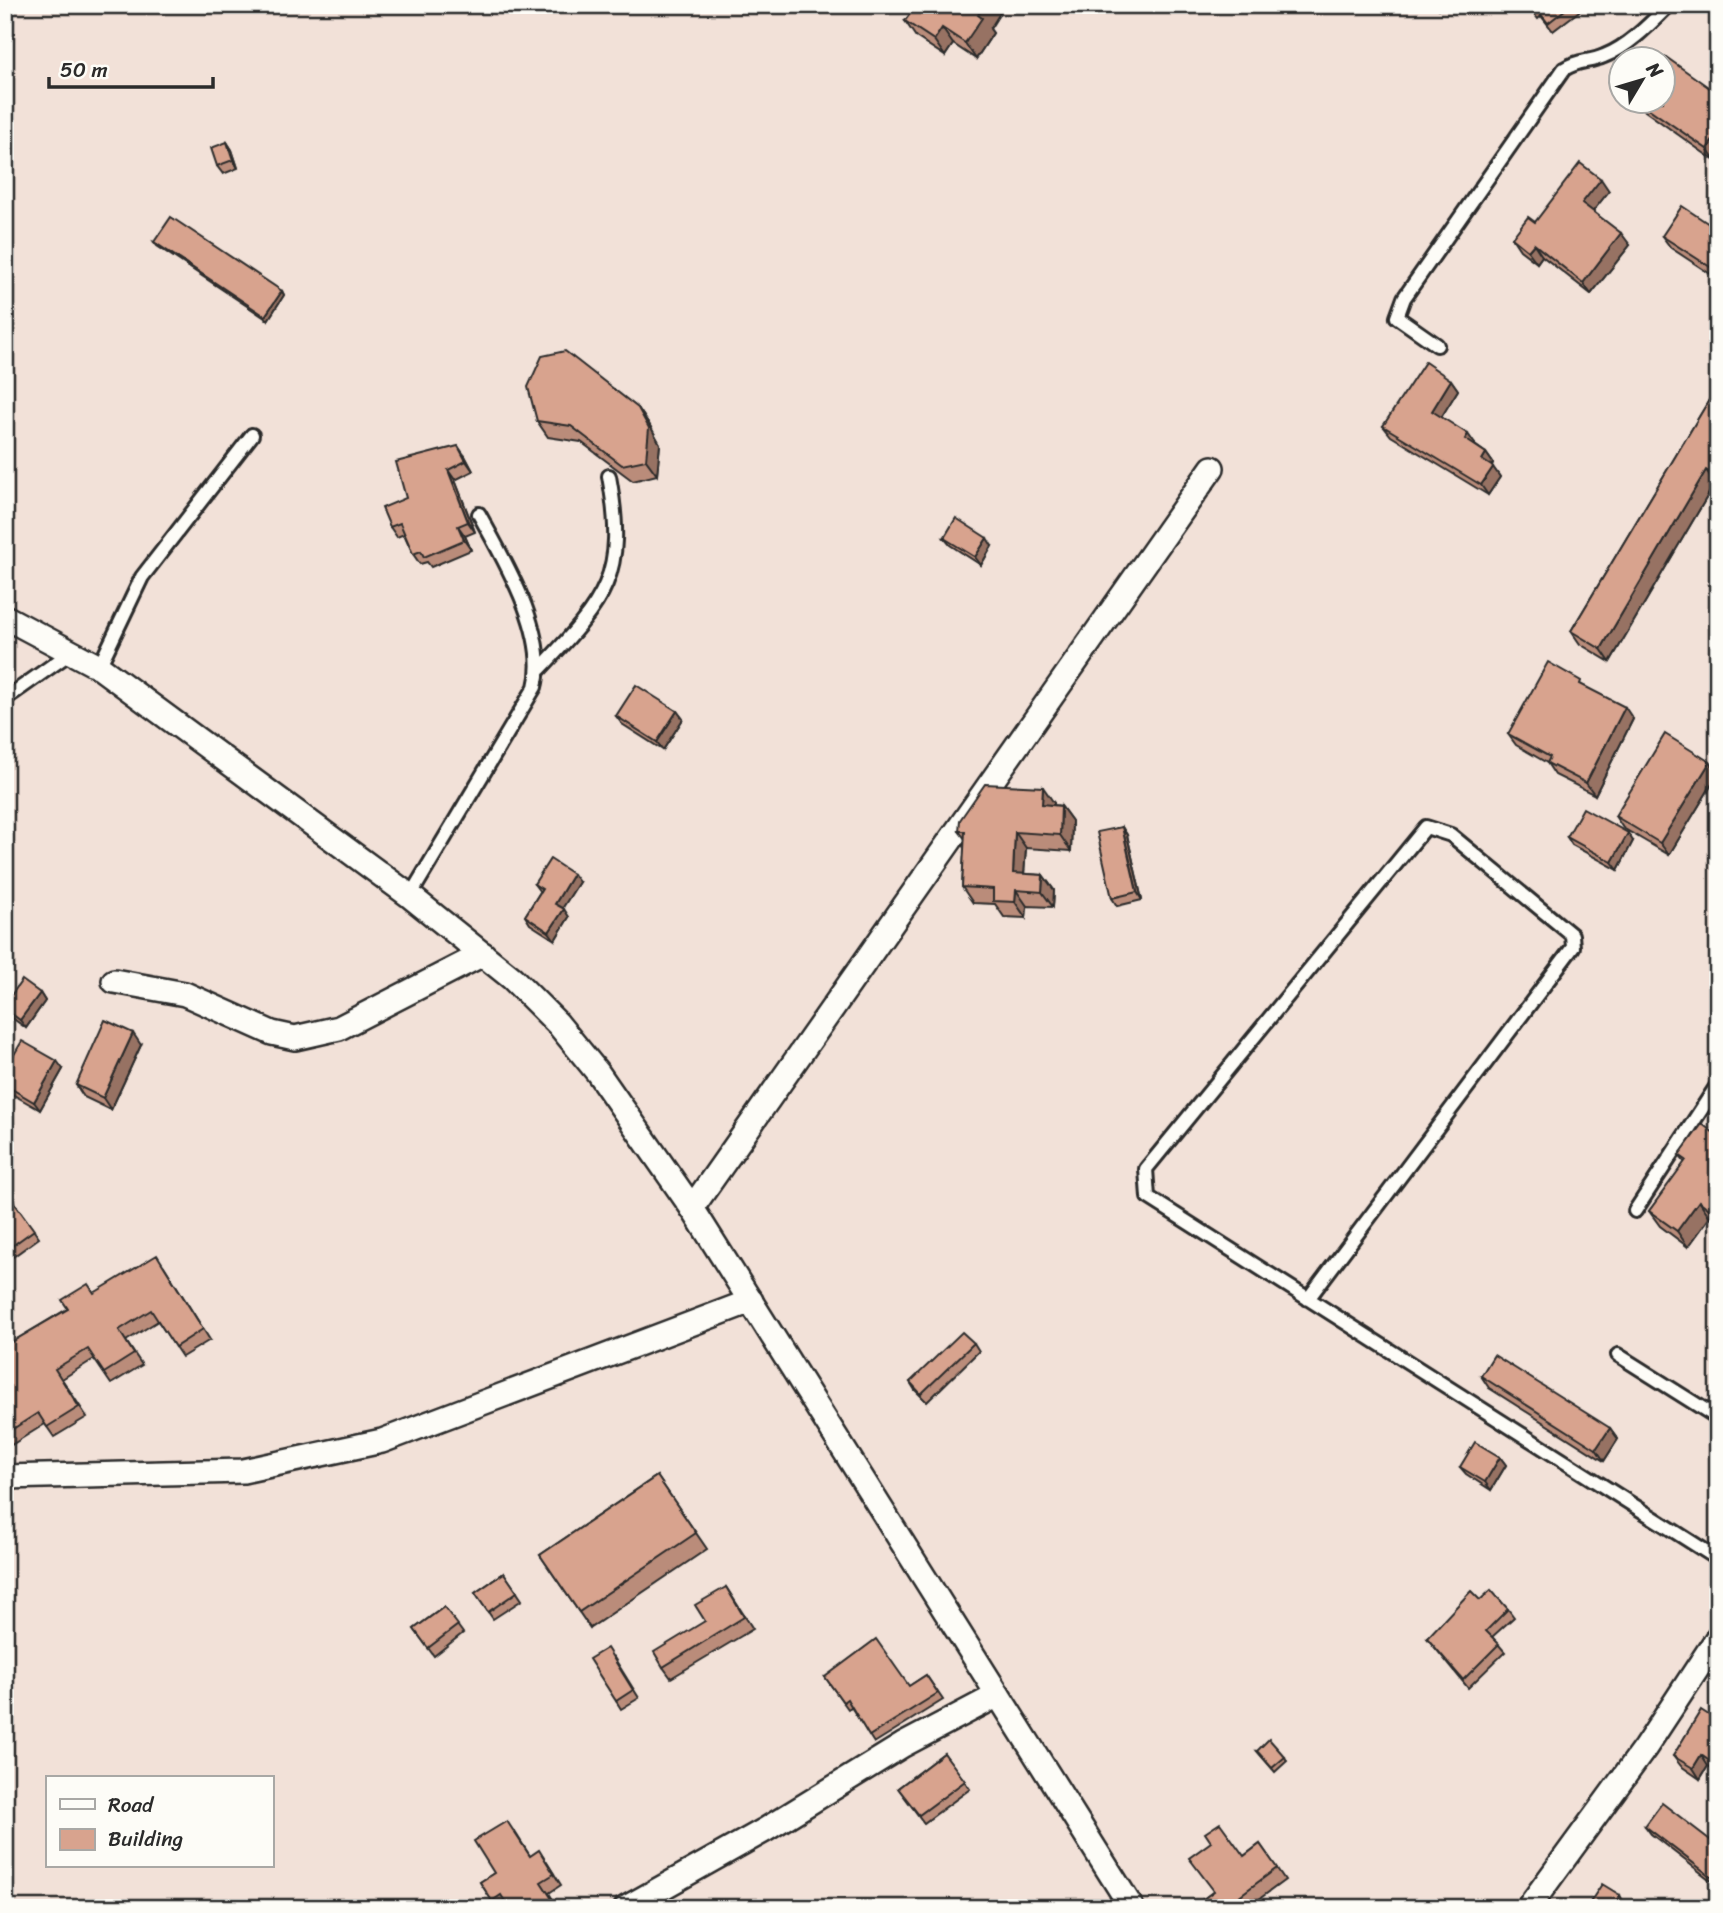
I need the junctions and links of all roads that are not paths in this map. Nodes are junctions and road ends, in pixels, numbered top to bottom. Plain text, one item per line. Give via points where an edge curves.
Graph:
1 (1669, 5) edge
2 (1437, 345) dead end
3 (252, 435) dead end
4 (1212, 468) dead end
5 (609, 476) edge
6 (480, 514) dead end
7 (5, 617) edge
8 (70, 653) junction
9 (99, 667) junction
10 (540, 669) junction
11 (5, 699) edge
12 (410, 896) junction
13 (484, 954) junction
14 (114, 981) dead end
15 (1718, 1084) edge
16 (692, 1208) junction
17 (1635, 1211) dead end
18 (1308, 1299) junction
19 (751, 1301) junction
20 (1618, 1355) dead end
21 (1718, 1418) edge
22 (5, 1477) edge
23 (1718, 1559) edge
24 (1718, 1637) edge
25 (998, 1695) junction
26 (626, 1908) edge
27 (1132, 1908) edge
28 (1528, 1908) edge

1 - 2 lane via 1615,50 1564,69 1404,298 1397,317
3 - 9 lane via 142,576
4 - 16 street
5 - 10 lane via 616,553 607,585 584,621
6 - 10 lane via 511,572 536,641
7 - 8 street
8 - 9 street
8 - 11 lane
9 - 12 street
10 - 12 lane via 534,687
12 - 13 street
13 - 14 street via 339,1028 295,1038 272,1033 185,994
13 - 16 street via 558,1024
15 - 17 lane
16 - 19 street
18 - 18 lane via 1148,1197 1146,1169 1426,827 1451,835 1572,934 1573,947
18 - 23 lane
19 - 22 street via 383,1441 243,1471
19 - 25 street
20 - 21 lane
24 - 28 street via 1645,1748
25 - 26 street via 903,1745
25 - 27 street

